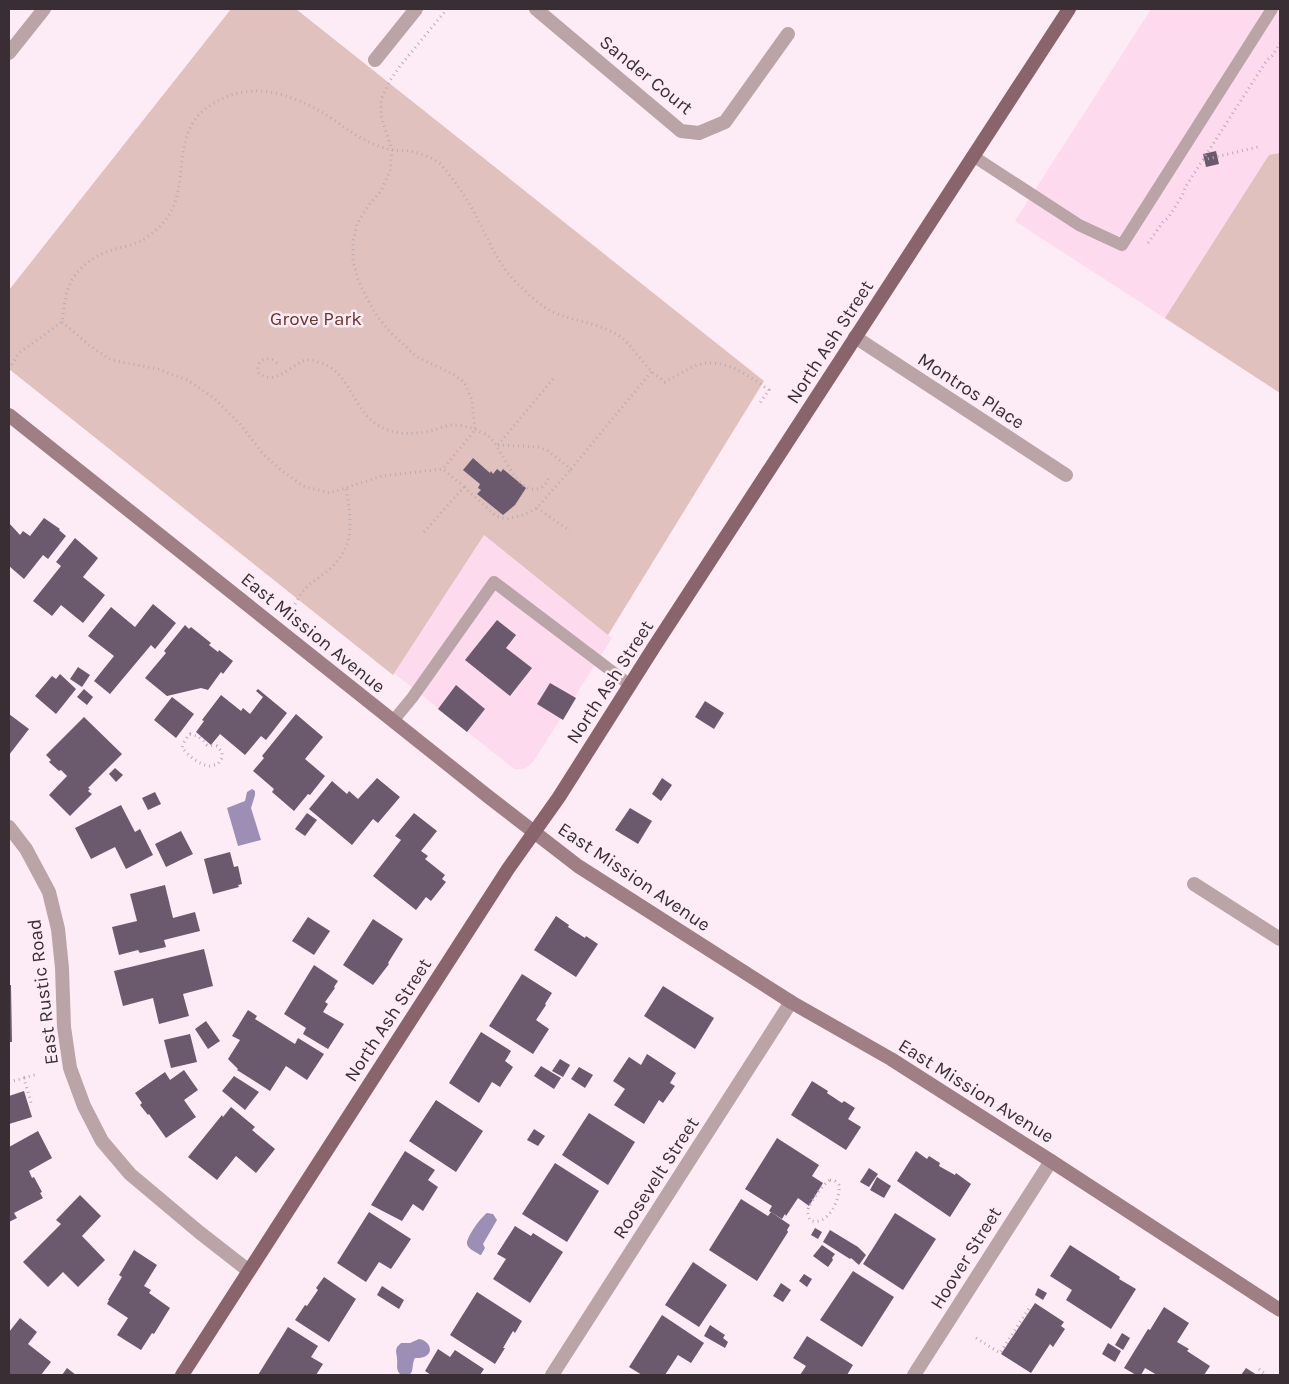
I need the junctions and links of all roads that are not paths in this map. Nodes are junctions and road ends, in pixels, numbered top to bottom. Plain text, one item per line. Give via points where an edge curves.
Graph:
1 (44, 9) edge
2 (416, 9) edge
3 (536, 9) edge
4 (1069, 9) edge
5 (1272, 9) edge
6 (788, 34) dead end
7 (9, 53) edge
8 (375, 60) dead end
9 (973, 156) junction
10 (855, 337) junction
11 (9, 414) edge
12 (1066, 475) dead end
13 (630, 685) junction
14 (393, 721) junction
15 (9, 827) edge
16 (534, 832) junction
17 (1194, 884) dead end
18 (1280, 939) edge
19 (791, 1002) junction
20 (1051, 1161) junction
21 (249, 1271) junction
22 (1280, 1310) edge
23 (182, 1375) edge
24 (552, 1375) edge
25 (914, 1375) edge

1 - 7 street
2 - 8 street
3 - 6 street, Sander Court via 681,131 700,133 725,122
4 - 9 main road, North Ash Street
5 - 9 lane via 1122,245 1079,225
9 - 10 main road, North Ash Street
10 - 12 street, Montros Place
10 - 13 main road, North Ash Street
11 - 14 main road, East Mission Avenue
13 - 14 lane via 494,582
13 - 16 main road, North Ash Street
14 - 16 main road, East Mission Avenue
15 - 21 street, East Rustic Road via 26,849 49,892 58,929 70,1068 84,1106 102,1140 130,1174
16 - 19 main road, East Mission Avenue via 578,866
16 - 21 main road, North Ash Street
17 - 18 street
19 - 20 main road, East Mission Avenue via 891,1060
19 - 24 street, Roosevelt Street
20 - 22 main road, East Mission Avenue
20 - 25 street, Hoover Street
21 - 23 main road, North Ash Street

